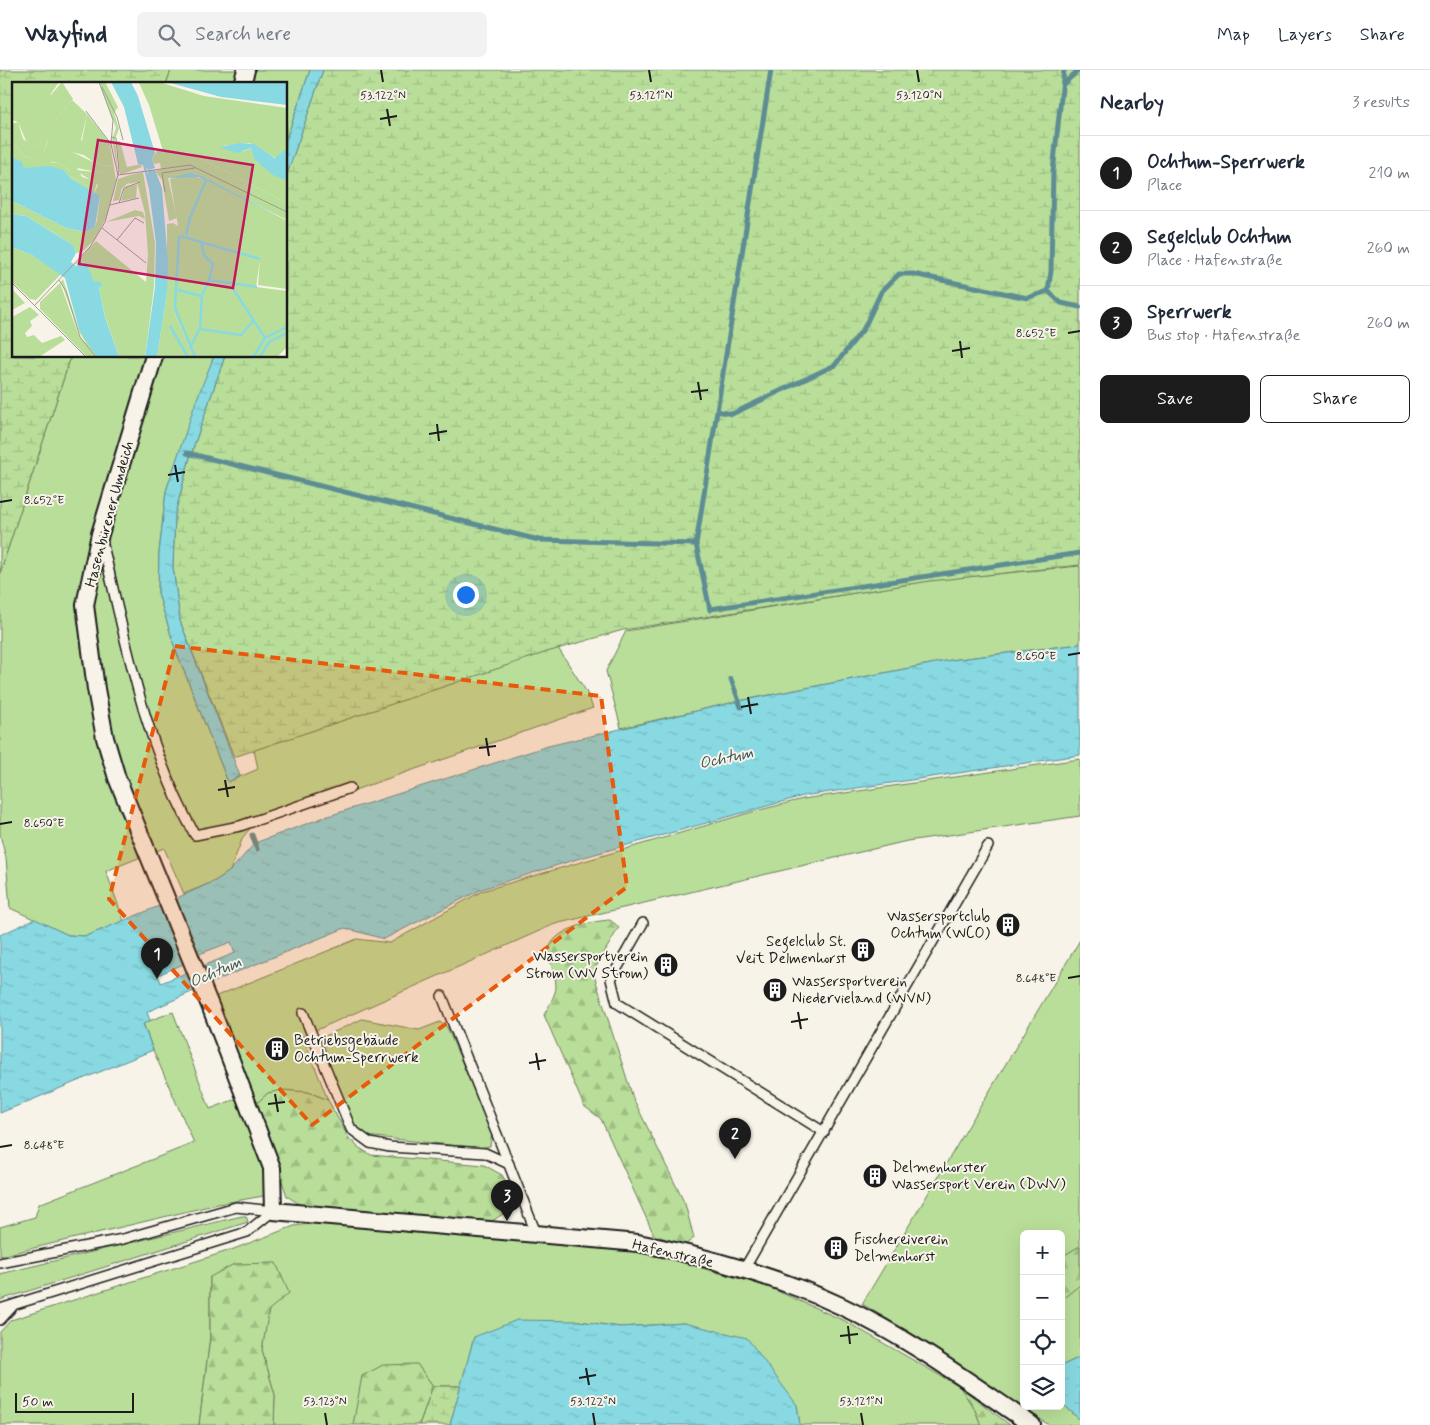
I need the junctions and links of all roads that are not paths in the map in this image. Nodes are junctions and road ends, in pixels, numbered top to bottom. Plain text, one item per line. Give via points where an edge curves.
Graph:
1 (153, 358) edge
2 (100, 534) junction
3 (350, 788) dead end
4 (988, 846) dead end
5 (642, 923) dead end
6 (442, 996) dead end
7 (303, 1014) dead end
8 (824, 1132) junction
9 (509, 1164) junction
10 (273, 1211) junction
11 (536, 1233) junction
12 (0, 1263) edge
13 (743, 1271) junction
14 (12, 1308) junction
15 (0, 1309) edge
16 (0, 1320) edge
17 (1032, 1425) edge

1 - 2 street, Hasenbürener Umdeich
2 - 3 lane via 126,652 146,723 195,836 240,826
2 - 10 street, Hasenbürener Umdeich via 85,605 105,738 117,778 272,1168
4 - 8 lane
5 - 8 lane via 612,979 617,1003
6 - 9 lane
7 - 9 lane via 351,1129 370,1143 485,1153
8 - 13 lane
9 - 11 lane
10 - 11 street, Hafenstraße
10 - 12 lane via 236,1207 123,1239
10 - 14 lane via 248,1232
11 - 13 street, Hafenstraße via 645,1244
13 - 17 street, Hafenstraße via 809,1292 872,1322
14 - 15 lane
14 - 16 lane

